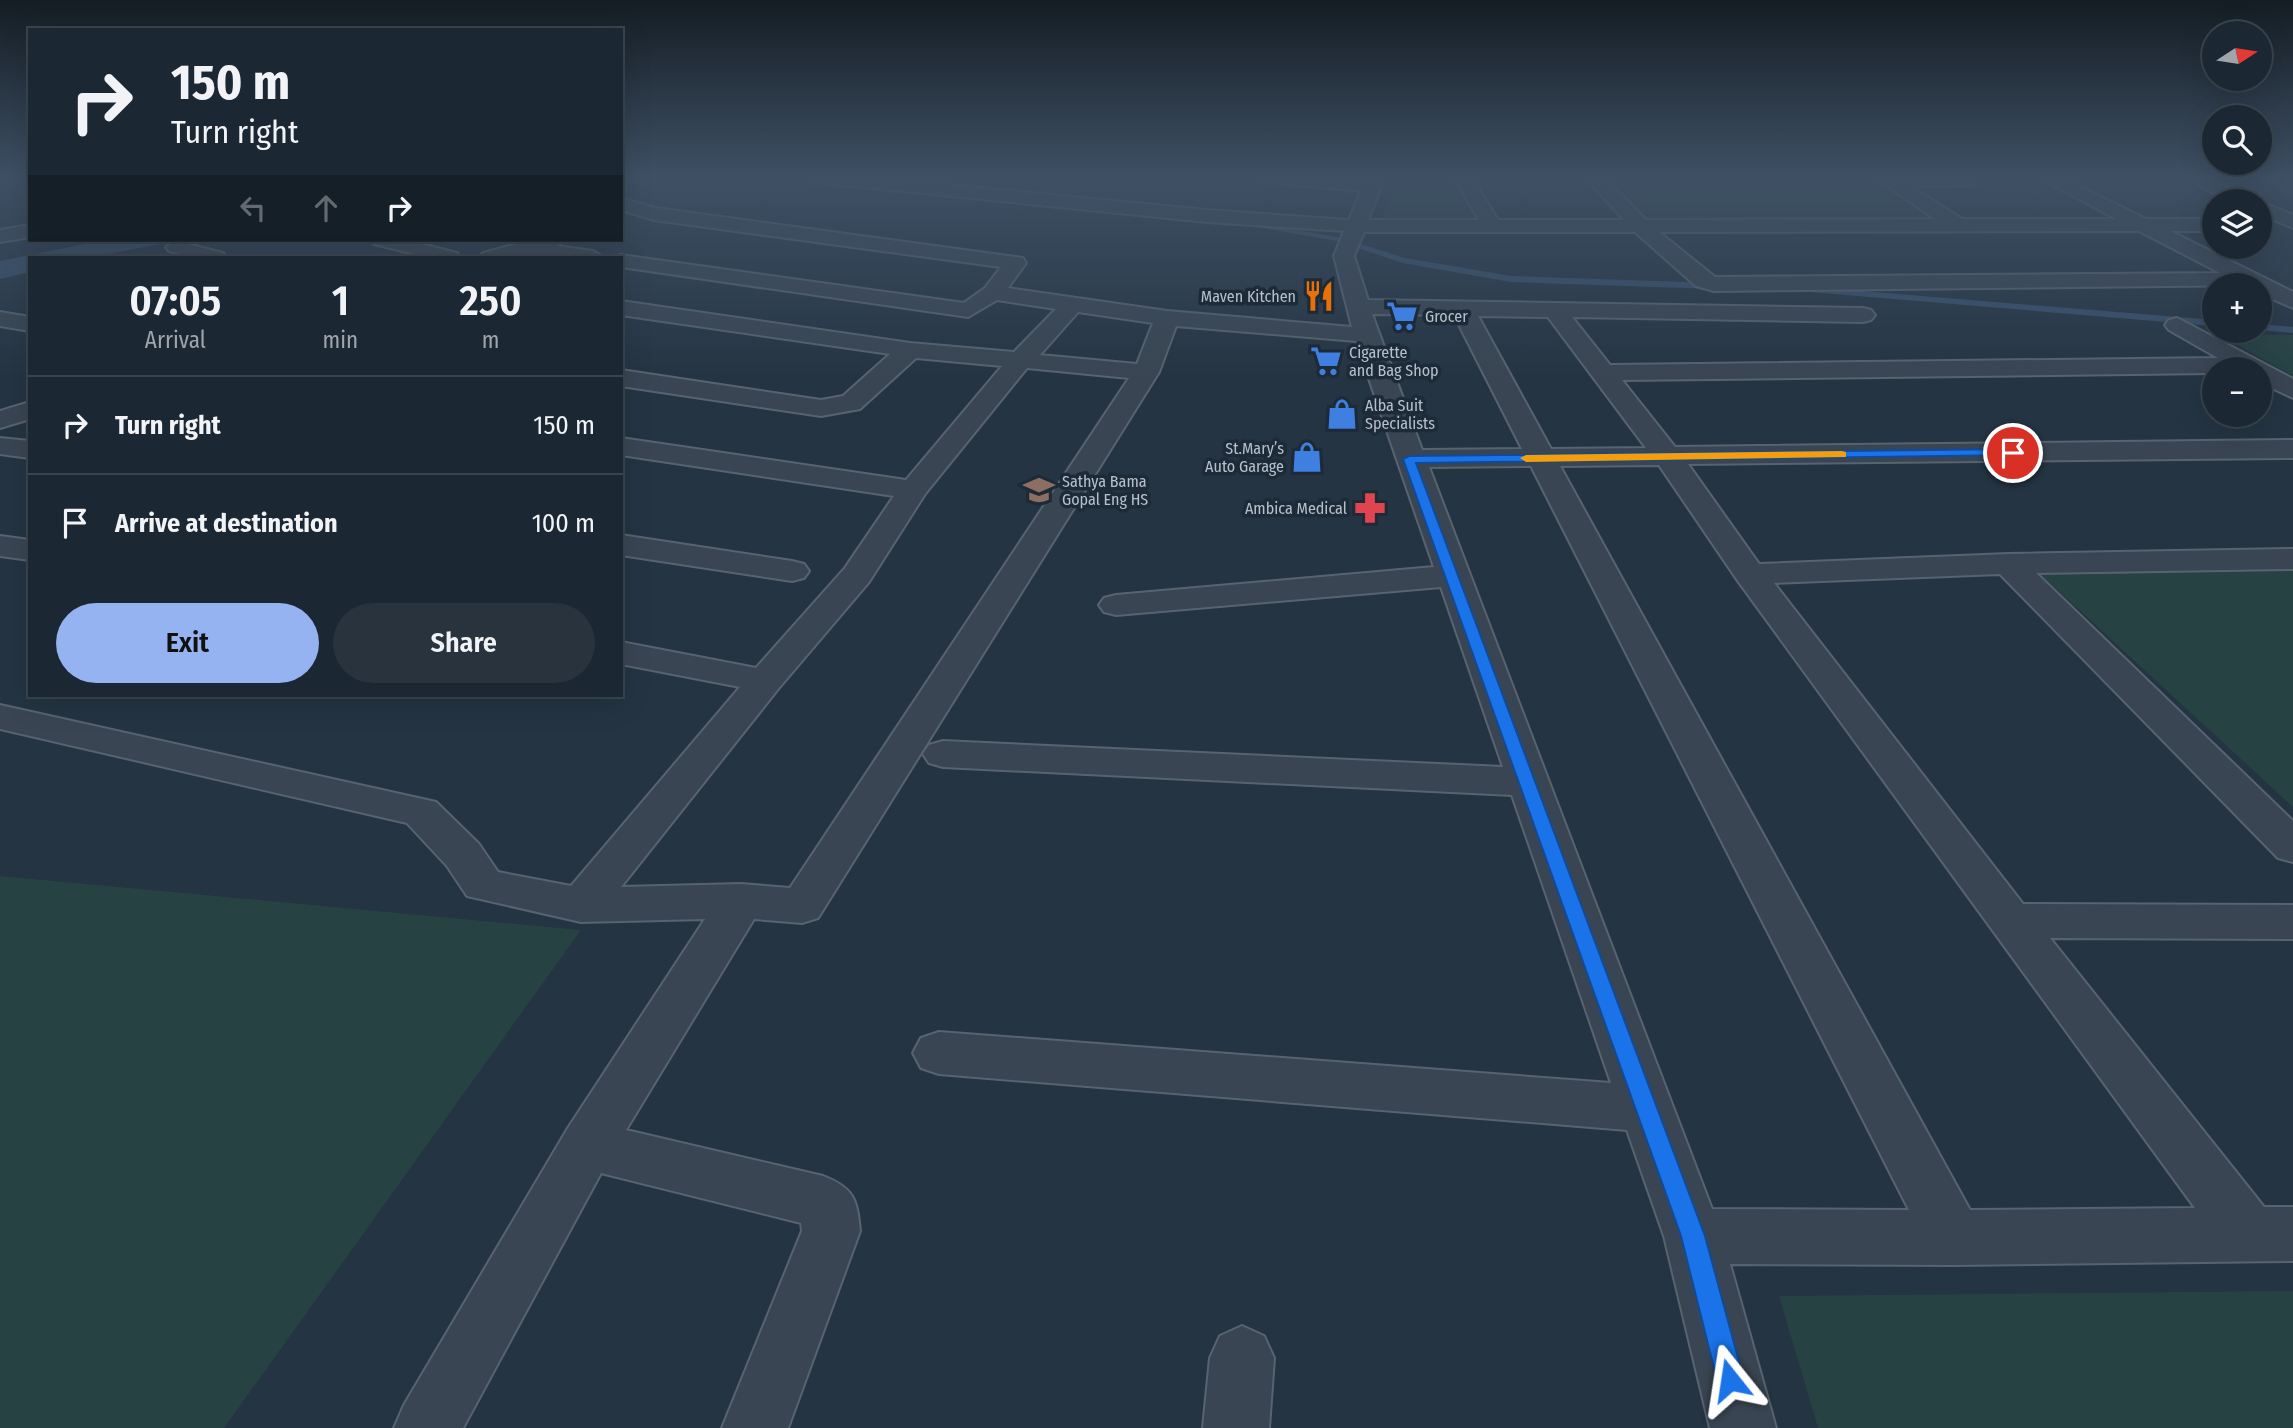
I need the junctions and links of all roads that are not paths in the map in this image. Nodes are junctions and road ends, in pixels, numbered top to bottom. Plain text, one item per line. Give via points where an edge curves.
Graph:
1 (396, 244) edge
2 (543, 244) edge
3 (872, 244) edge
4 (1350, 244) edge
5 (1661, 244) edge
6 (2180, 244) edge
7 (176, 247) dead end
8 (528, 248) junction
9 (212, 256) edge
10 (446, 256) edge
11 (494, 256) edge
12 (586, 256) edge
13 (623, 261) edge
14 (2241, 273) edge
15 (2202, 279) edge
16 (2272, 289) edge
17 (993, 293) junction
18 (2293, 301) edge
19 (1071, 306) junction
20 (623, 308) edge
21 (1462, 308) junction
22 (1555, 311) junction
23 (1863, 315) dead end
24 (1167, 318) junction
25 (0, 319) edge
26 (1363, 321) junction
27 (28, 324) edge
28 (2177, 325) dead end
29 (910, 350) junction
30 (2235, 357) edge
31 (1021, 360) junction
32 (2202, 368) edge
33 (1146, 372) junction
34 (1600, 373) junction
35 (623, 378) edge
36 (2272, 378) edge
37 (2293, 390) edge
38 (23, 399) edge
39 (0, 420) edge
40 (0, 446) edge
41 (623, 446) edge
42 (2293, 449) edge
43 (28, 450) edge
44 (1668, 457) junction
45 (1539, 458) junction
46 (1409, 459) junction
47 (913, 491) junction
48 (623, 545) edge
49 (0, 546) edge
50 (28, 550) edge
51 (2293, 559) edge
52 (2008, 564) junction
53 (792, 571) dead end
54 (1750, 573) junction
55 (1451, 576) junction
56 (1116, 605) dead end
57 (623, 653) edge
58 (765, 681) junction
59 (0, 717) edge
60 (943, 754) dead end
61 (1526, 782) junction
62 (2293, 847) edge
63 (741, 901) junction
64 (582, 905) junction
65 (2010, 921) junction
66 (2293, 922) edge
67 (939, 1053) dead end
68 (1646, 1109) junction
69 (587, 1145) junction
70 (2271, 1234) edge
71 (1693, 1236) junction
72 (1954, 1238) junction
73 (1242, 1358) dead end
74 (427, 1428) edge
75 (755, 1428) edge
76 (1236, 1428) edge
77 (1743, 1428) edge

1 - 10 street
2 - 8 street
3 - 17 street via 1015,263
4 - 26 street via 1345,256
5 - 15 street via 1704,281 1714,284
6 - 14 street
7 - 9 street
8 - 11 street
8 - 12 street
13 - 17 street via 968,310
16 - 18 street
17 - 19 street
19 - 24 street
19 - 31 street
20 - 29 street
21 - 22 street
21 - 26 street
21 - 45 street
22 - 23 street
22 - 34 street
24 - 26 street
24 - 33 street
25 - 27 street
26 - 46 street
28 - 30 street
29 - 31 street
29 - 35 street via 851,403 821,408
31 - 33 street
31 - 47 street
32 - 34 street
33 - 63 street via 802,906
34 - 44 street
36 - 37 street
38 - 39 street
40 - 43 street
41 - 47 street
42 - 44 street
44 - 45 street
44 - 54 street
45 - 46 street
45 - 72 street
46 - 55 street
47 - 58 street via 857,575
48 - 53 street
49 - 50 street
51 - 52 street
52 - 54 street
52 - 62 street
54 - 65 street
55 - 56 street
55 - 61 street
57 - 58 street
58 - 64 street
59 - 64 street via 421,813 463,855 483,885
60 - 61 street
61 - 68 street
63 - 64 street
63 - 69 street
65 - 66 street
65 - 70 street
67 - 68 street
68 - 71 street
69 - 74 street
69 - 75 street via 823,1202 829,1208 831,1231
70 - 72 street
71 - 72 street
71 - 77 street
73 - 76 street

